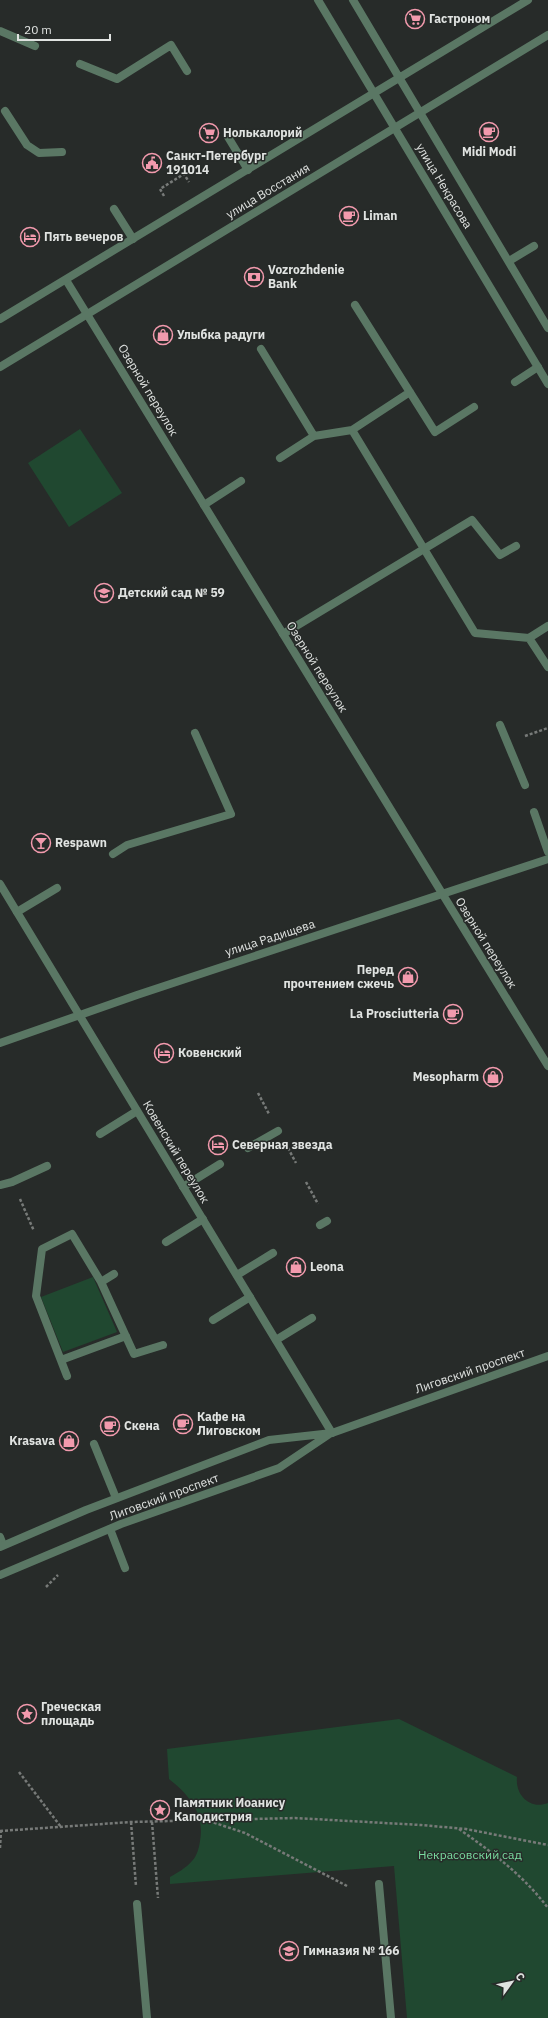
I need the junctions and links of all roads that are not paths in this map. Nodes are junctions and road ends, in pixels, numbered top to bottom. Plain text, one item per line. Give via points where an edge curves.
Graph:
1 (318, 0) edge
2 (353, 0) edge
3 (528, 0) edge
4 (0, 31) edge
5 (548, 35) edge
6 (35, 46) dead end
7 (80, 64) dead end
8 (187, 71) dead end
9 (400, 78) junction
10 (374, 94) junction
11 (5, 111) dead end
12 (421, 112) junction
13 (395, 128) junction
14 (228, 137) dead end
15 (62, 152) dead end
16 (248, 170) junction
17 (114, 209) dead end
18 (133, 239) junction
19 (534, 246) dead end
20 (509, 261) junction
21 (66, 280) junction
22 (355, 305) dead end
23 (87, 314) junction
24 (0, 319) edge
25 (548, 328) edge
26 (261, 349) dead end
27 (0, 366) edge
28 (538, 367) junction
29 (515, 382) dead end
30 (548, 384) edge
31 (410, 392) junction
32 (474, 407) dead end
33 (352, 430) junction
34 (314, 436) junction
35 (280, 458) dead end
36 (242, 481) dead end
37 (204, 505) junction
38 (516, 546) dead end
39 (424, 549) junction
40 (548, 626) edge
41 (283, 634) junction
42 (529, 638) junction
43 (548, 667) edge
44 (500, 725) dead end
45 (195, 734) dead end
46 (525, 785) dead end
47 (534, 812) dead end
48 (548, 852) edge
49 (113, 854) dead end
50 (548, 858) edge
51 (0, 884) edge
52 (57, 888) dead end
53 (442, 893) junction
54 (17, 912) junction
55 (80, 1015) junction
56 (0, 1043) edge
57 (548, 1066) edge
58 (137, 1111) junction
59 (278, 1131) dead end
60 (100, 1134) dead end
61 (248, 1148) dead end
62 (220, 1164) dead end
63 (48, 1166) dead end
64 (0, 1185) edge
65 (183, 1187) junction
66 (203, 1219) junction
67 (166, 1242) dead end
68 (273, 1253) dead end
69 (114, 1274) dead end
70 (236, 1275) junction
71 (101, 1282) junction
72 (250, 1297) junction
73 (312, 1318) dead end
74 (213, 1320) dead end
75 (126, 1336) junction
76 (276, 1340) junction
77 (163, 1345) dead end
78 (548, 1356) edge
79 (61, 1360) junction
80 (67, 1376) dead end
81 (332, 1433) junction
82 (94, 1444) dead end
83 (116, 1498) junction
84 (110, 1529) junction
85 (0, 1537) edge
86 (2, 1546) edge
87 (125, 1568) dead end
88 (0, 1575) edge
89 (379, 1884) dead end
90 (137, 1904) road end
91 (146, 2018) edge
92 (390, 2018) edge

1 - 10 street, улица Некрасова
2 - 9 street, улица Некрасова
3 - 9 street
4 - 6 street
5 - 12 street, улица Восстания
7 - 8 street via 117,79 171,45
9 - 10 street
9 - 12 street, улица Некрасова
10 - 13 street, улица Некрасова
10 - 16 street
11 - 15 street via 27,145 39,153
12 - 13 street, улица Восстания
12 - 20 street, улица Некрасова
13 - 23 street, улица Восстания
13 - 28 street, улица Некрасова
14 - 16 street
16 - 18 street
17 - 18 street
18 - 21 street
19 - 20 street
20 - 25 street, улица Некрасова
21 - 23 street, Озерной переулок
21 - 24 street
22 - 31 street
23 - 27 street, улица Восстания
23 - 37 street, Озерной переулок
26 - 34 street
28 - 29 street
28 - 30 street, улица Некрасова
31 - 32 street via 435,432
31 - 33 street
33 - 34 street
33 - 39 street
34 - 35 street
36 - 37 street
37 - 41 street, Озерной переулок
38 - 39 street via 500,555 472,520
39 - 41 street
39 - 42 street via 475,633
40 - 42 street
41 - 53 street, Озерной переулок
42 - 43 street
44 - 46 street
45 - 49 street via 231,814 127,845
47 - 48 street
50 - 53 street, улица Радищева
51 - 54 street, Ковенский переулок
52 - 54 street
53 - 55 street, улица Радищева
53 - 57 street, Озерной переулок
54 - 55 street, Ковенский переулок
55 - 56 street, улица Радищева
55 - 58 street, Ковенский переулок
58 - 60 street
58 - 65 street, Ковенский переулок
59 - 61 street
62 - 65 street
63 - 64 street
65 - 66 street, Ковенский переулок
66 - 67 street
66 - 70 street, Ковенский переулок
68 - 70 street
69 - 71 street
70 - 72 street, Ковенский переулок
71 - 75 street
71 - 79 street via 72,1234 42,1248 36,1296
72 - 74 street
72 - 76 street, Ковенский переулок
73 - 76 street
75 - 77 street via 134,1354
75 - 79 street
76 - 81 street, Ковенский переулок
78 - 81 street, Лиговский проспект
79 - 80 street
81 - 83 street, Лиговский проспект via 269,1440
81 - 84 street, Лиговский проспект via 279,1468
82 - 83 street
83 - 86 street, Лиговский проспект
84 - 87 street
84 - 88 street, Лиговский проспект
85 - 86 street
89 - 92 street
90 - 91 street

